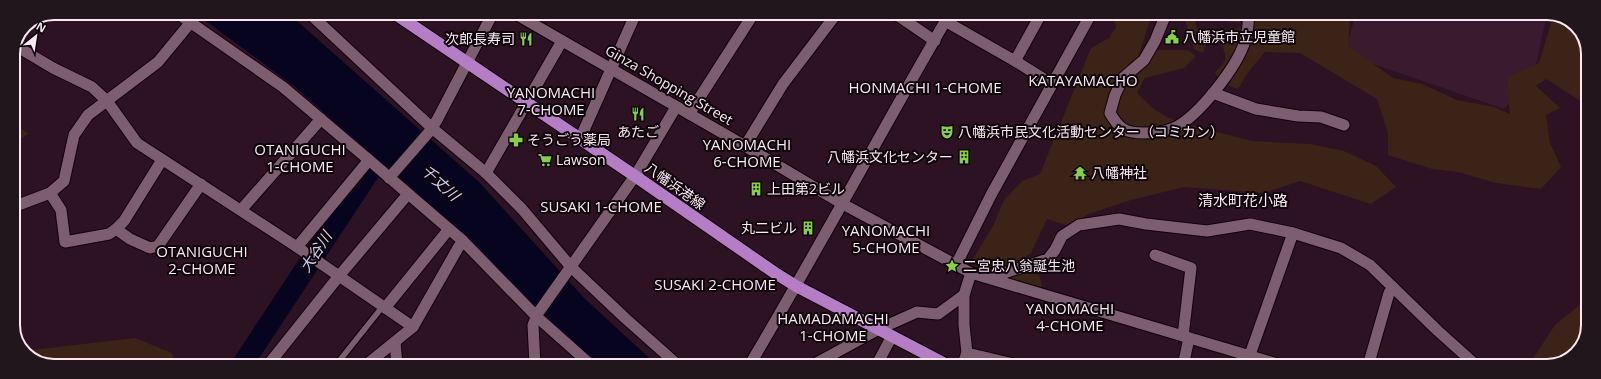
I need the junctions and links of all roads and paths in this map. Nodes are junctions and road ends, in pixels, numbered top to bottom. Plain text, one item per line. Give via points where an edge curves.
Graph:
1 (188, 20) edge
2 (316, 20) edge
3 (404, 20) edge
4 (490, 20) edge
5 (526, 20) edge
6 (633, 20) edge
7 (749, 20) edge
8 (832, 20) edge
9 (903, 20) edge
10 (946, 20) edge
11 (953, 20) edge
12 (1038, 20) edge
13 (1088, 20) edge
14 (1164, 20) edge
15 (1248, 20) edge
16 (191, 22) junction
17 (562, 41) junction
18 (935, 41) junction
19 (21, 49) edge
20 (1015, 61) junction
21 (468, 64) junction
22 (611, 69) junction
23 (1052, 84) junction
24 (1213, 93) junction
25 (107, 101) junction
26 (526, 103) junction
27 (676, 107) junction
28 (689, 114) junction
29 (321, 119) junction
30 (1344, 125) dead end
31 (431, 129) junction
32 (580, 139) junction
33 (745, 146) junction
34 (162, 160) junction
35 (369, 160) junction
36 (486, 173) junction
37 (391, 176) junction
38 (635, 176) junction
39 (201, 184) junction
40 (50, 193) junction
41 (408, 194) junction
42 (842, 203) junction
43 (20, 204) edge
44 (241, 210) junction
45 (116, 229) junction
46 (449, 229) junction
47 (1293, 232) junction
48 (463, 241) junction
49 (297, 247) junction
50 (1155, 255) dead end
51 (956, 265) junction
52 (570, 269) junction
53 (972, 273) junction
54 (339, 276) junction
55 (994, 279) junction
56 (796, 286) junction
57 (1393, 287) junction
58 (964, 295) junction
59 (384, 307) junction
60 (538, 315) junction
61 (413, 327) junction
62 (879, 330) junction
63 (892, 336) junction
64 (1186, 338) junction
65 (395, 342) junction
66 (967, 353) junction
67 (273, 359) edge
68 (341, 359) edge
69 (374, 359) edge
70 (396, 359) edge
71 (535, 359) edge
72 (584, 359) edge
73 (671, 359) edge
74 (753, 359) edge
75 (824, 359) edge
76 (880, 359) edge
77 (936, 359) edge
78 (965, 359) edge
79 (992, 359) edge
80 (1184, 359) edge
81 (1243, 359) edge
82 (1249, 359) edge
83 (1370, 359) edge
84 (1470, 359) edge

1 - 16 street
2 - 31 street
3 - 21 main road, 八幡浜港線
4 - 21 street
5 - 17 street, Ginza Shopping Street
6 - 22 street
7 - 28 street
8 - 33 street via 783,84
9 - 18 street
10 - 18 street
11 - 20 street
12 - 20 street
13 - 23 street
14 - 24 street via 1144,60 1123,78 1110,113 1115,121 1120,128 1132,133 1155,133 1174,128 1187,120
15 - 24 street via 1245,41
16 - 25 street via 158,62
16 - 29 street via 283,87
17 - 22 street, Ginza Shopping Street
17 - 26 street
18 - 42 street
19 - 25 street via 92,87
20 - 23 street
21 - 26 main road, 八幡浜港線
21 - 31 street
22 - 27 street, Ginza Shopping Street
22 - 32 street
23 - 51 street via 991,194
24 - 30 street via 1256,109 1321,117
25 - 34 street via 137,143
25 - 40 street via 88,115 74,135 64,181
26 - 32 main road, 八幡浜港線
26 - 36 street
27 - 28 street, Ginza Shopping Street
27 - 38 street
28 - 33 street, Ginza Shopping Street
29 - 35 street
29 - 44 street
31 - 36 street
31 - 37 street
32 - 38 main road, 八幡浜港線
33 - 42 street, Ginza Shopping Street
34 - 39 street
34 - 45 street via 124,221
35 - 37 street
35 - 49 street
36 - 52 street via 522,210
37 - 41 street
38 - 52 street
38 - 56 main road, 八幡浜港線
39 - 44 street
39 - 45 street via 158,246 150,248
40 - 43 street
40 - 45 street via 61,210 65,242 109,234
41 - 46 street
41 - 54 street
42 - 51 street, Ginza Shopping Street
42 - 56 street
44 - 49 street
46 - 48 street
46 - 59 street
47 - 55 street via 1250,224 1207,231 1119,219 1079,226 1062,236 1048,259 1007,272
47 - 57 street via 1341,248 1370,265
47 - 82 street
48 - 60 street
48 - 61 street
49 - 54 street
50 - 64 street via 1191,268
51 - 53 street, Ginza Shopping Street
52 - 60 street
52 - 73 street
53 - 55 street, Ginza Shopping Street
53 - 58 street
54 - 59 street
54 - 67 street
55 - 64 street, Ginza Shopping Street
56 - 62 main road, 八幡浜港線
56 - 74 street
57 - 83 street
57 - 84 street
58 - 62 street via 938,314 917,312
58 - 66 street
59 - 61 street
59 - 68 lane
60 - 71 street via 534,325
60 - 72 street
61 - 65 street
62 - 63 main road, 八幡浜港線
62 - 75 street
63 - 76 street
63 - 77 main road, 八幡浜港線
64 - 80 street
64 - 81 street, Ginza Shopping Street
65 - 69 street
65 - 70 street
66 - 78 street
66 - 79 street

